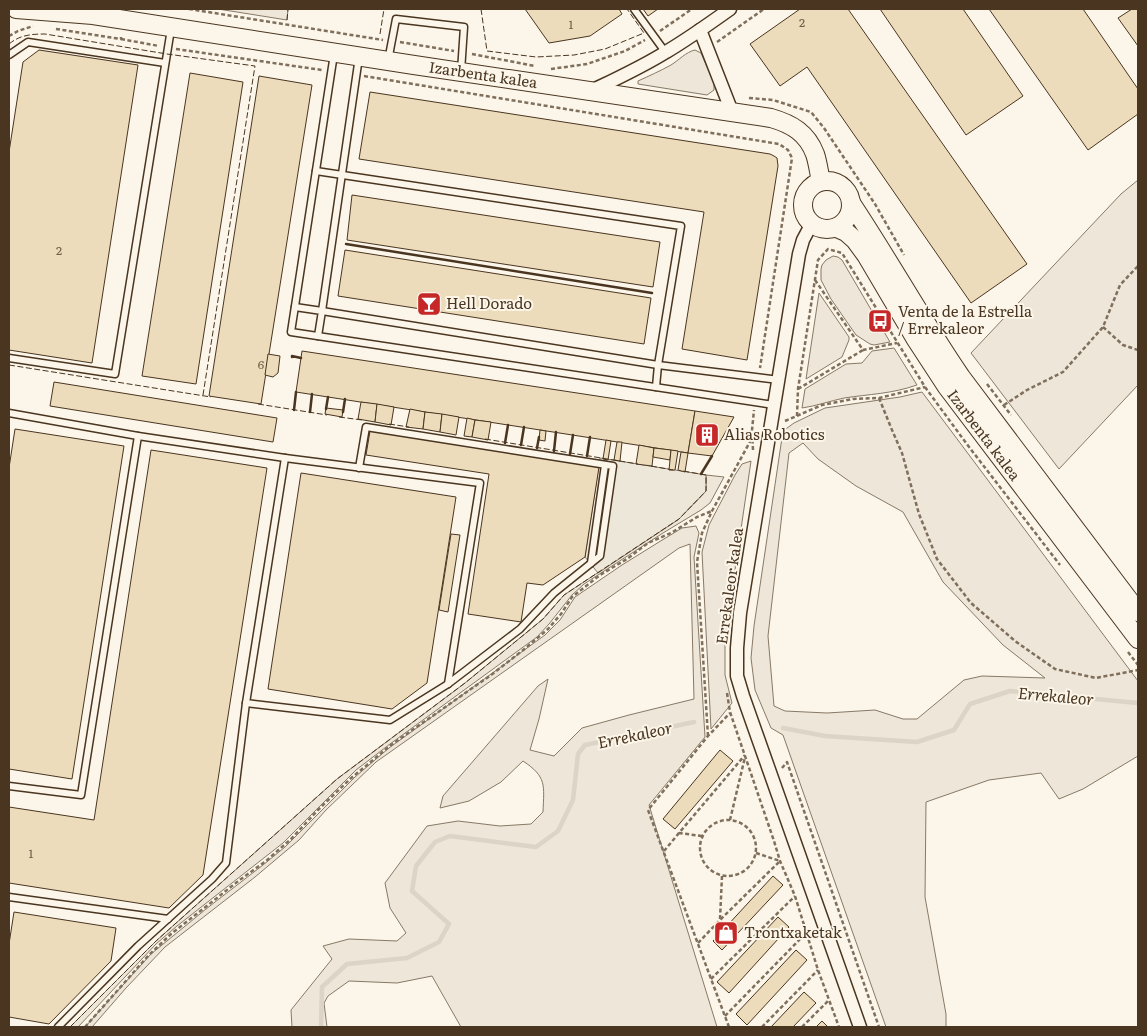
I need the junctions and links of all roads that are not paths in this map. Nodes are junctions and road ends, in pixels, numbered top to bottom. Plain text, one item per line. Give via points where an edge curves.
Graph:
1 (22, 9) edge
2 (634, 9) edge
3 (730, 9) edge
4 (96, 13) edge
5 (9, 18) edge
6 (171, 28) junction
7 (700, 30) junction
8 (334, 53) junction
9 (666, 53) junction
10 (9, 56) edge
11 (359, 56) junction
12 (388, 61) junction
13 (165, 63) junction
14 (461, 72) junction
15 (591, 91) junction
16 (737, 104) junction
17 (316, 171) junction
18 (341, 176) junction
19 (820, 181) junction
20 (851, 203) junction
21 (811, 225) junction
22 (837, 228) junction
23 (295, 307) junction
24 (322, 311) junction
25 (318, 336) junction
26 (9, 358) edge
27 (658, 365) junction
28 (779, 380) junction
29 (656, 388) junction
30 (775, 405) junction
31 (9, 412) edge
32 (138, 436) junction
33 (285, 458) junction
34 (359, 468) junction
35 (1138, 612) edge
36 (1132, 644) edge
37 (448, 684) junction
38 (246, 703) junction
39 (9, 786) edge
40 (9, 897) edge
41 (168, 920) junction
42 (58, 1027) edge
43 (860, 1027) edge

1 - 4 main road, Izarbenta kalea
1 - 5 street
2 - 9 lane
3 - 7 street
4 - 6 main road, Izarbenta kalea
6 - 8 main road, Izarbenta kalea
6 - 13 lane
7 - 9 street
7 - 16 street
8 - 11 main road, Izarbenta kalea
8 - 17 lane
9 - 15 street
10 - 13 lane via 28,42
11 - 12 main road, Izarbenta kalea
11 - 18 lane
12 - 14 main road, Izarbenta kalea
12 - 14 lane via 396,19 464,27
13 - 26 lane via 115,374
14 - 15 main road, Izarbenta kalea
15 - 16 main road, Izarbenta kalea
16 - 19 main road, Izarbenta kalea via 796,128 815,154
17 - 18 lane
17 - 23 lane
18 - 24 lane
18 - 27 lane via 680,226
19 - 20 main road via 837,183 849,195
19 - 21 main road via 804,195 804,216
20 - 22 main road via 849,216
20 - 35 main road, Izarbenta kalea via 961,377
21 - 22 main road via 819,229
21 - 28 street, Errekaleor kalea via 799,254
22 - 36 main road, Izarbenta kalea via 855,240 866,255 947,387
23 - 24 lane
23 - 25 lane via 291,332
24 - 25 lane
24 - 27 lane
25 - 29 lane
27 - 28 lane
27 - 29 lane
28 - 30 street, Errekaleor kalea
29 - 30 lane
30 - 43 street, Errekaleor kalea via 740,613 737,676
31 - 32 lane
32 - 33 lane
32 - 39 lane via 81,795
33 - 34 lane
33 - 38 lane
34 - 37 lane via 480,483
34 - 37 lane via 366,427 613,466 600,556 554,593 520,629
37 - 38 lane via 390,720
38 - 41 lane via 226,863
40 - 41 lane
41 - 42 lane

